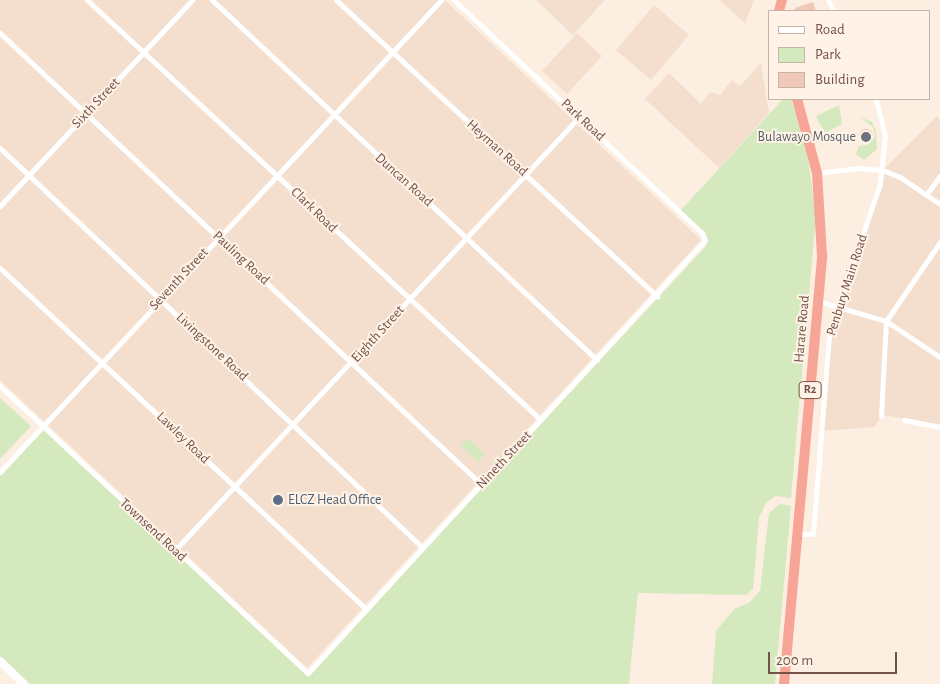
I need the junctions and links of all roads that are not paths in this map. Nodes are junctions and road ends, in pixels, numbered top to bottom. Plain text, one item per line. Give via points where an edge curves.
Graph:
1 (87, 0) edge
2 (192, 0) edge
3 (212, 0) edge
4 (336, 0) edge
5 (441, 0) edge
6 (454, 0) edge
7 (0, 33) edge
8 (391, 52) junction
9 (143, 53) junction
10 (797, 100) edge
11 (876, 100) edge
12 (87, 114) junction
13 (333, 115) junction
14 (580, 116) junction
15 (0, 148) edge
16 (882, 170) junction
17 (816, 173) junction
18 (277, 175) junction
19 (526, 175) junction
20 (29, 176) junction
21 (940, 176) edge
22 (926, 195) junction
23 (940, 204) edge
24 (0, 206) edge
25 (218, 237) junction
26 (468, 238) junction
27 (940, 242) edge
28 (704, 244) joint
29 (0, 268) edge
30 (657, 296) junction
31 (160, 299) junction
32 (408, 300) junction
33 (818, 301) junction
34 (838, 304) junction
35 (886, 321) junction
36 (940, 348) edge
37 (938, 355) edge
38 (597, 360) junction
39 (103, 362) junction
40 (353, 362) junction
41 (0, 386) edge
42 (881, 416) dead end
43 (541, 420) junction
44 (904, 420) dead end
45 (294, 423) junction
46 (807, 426) junction
47 (940, 426) edge
48 (43, 427) junction
49 (821, 428) junction
50 (0, 472) edge
51 (482, 484) junction
52 (234, 487) junction
53 (797, 534) junction
54 (422, 547) junction
55 (175, 550) junction
56 (366, 608) junction
57 (0, 661) edge
58 (305, 673) joint
59 (24, 684) edge
60 (784, 684) edge

1 - 9 street, Clark Road
2 - 9 street, Sixth Street
3 - 13 street, Duncan Road
4 - 8 street, Heyman Road
5 - 8 street, Seventh Street
6 - 14 street, Park Road
7 - 12 street, Pauling Road
8 - 13 street, Seventh Street
8 - 19 street, Heyman Road
9 - 12 street, Sixth Street
9 - 18 street, Clark Road
10 - 17 highway, Harare Road / R2
11 - 16 street, Penbury Main Road via 885,136
12 - 20 street, Sixth Street
12 - 25 street, Pauling Road
13 - 18 street, Seventh Street
13 - 26 street, Duncan Road
14 - 19 street, Eighth Street
14 - 28 street, Park Road via 702,233
15 - 20 street, Livingstone Road
16 - 17 street via 858,168
16 - 22 street via 900,177
16 - 34 street, Penbury Main Road
17 - 33 highway, Harare Road / R2 via 822,224
18 - 25 street, Seventh Street
18 - 32 street, Clark Road
19 - 26 street, Eighth Street
19 - 30 street, Heyman Road
20 - 24 street, Sixth Street
20 - 31 street, Livingstone Road
21 - 22 street
22 - 23 street
25 - 31 street, Seventh Street
25 - 40 street, Pauling Road
26 - 32 street, Eighth Street
26 - 38 street, Duncan Road
27 - 35 street
28 - 30 street, Nineth Street
29 - 39 street, Lawley Road
30 - 38 street, Nineth Street
31 - 39 street, Seventh Street
31 - 45 street, Livingstone Road
32 - 40 street, Eighth Street
32 - 43 street, Clark Road
33 - 34 street
33 - 46 highway, Harare Road / R2
34 - 35 street
34 - 49 street, Penbury Main Road via 829,334
35 - 37 street
35 - 42 street
36 - 37 street
38 - 43 street, Nineth Street
39 - 48 street, Seventh Street
39 - 52 street, Lawley Road
40 - 45 street, Eighth Street
40 - 51 street, Pauling Road
41 - 48 street, Townsend Road
43 - 51 street, Nineth Street
44 - 47 street
45 - 52 street, Eighth Street
45 - 54 street, Livingstone Road
46 - 49 street
46 - 53 highway, Harare Road / R2
48 - 50 street, Seventh Street
48 - 55 street, Townsend Road
49 - 53 street, Penbury Main Road via 813,534
51 - 54 street, Nineth Street
52 - 55 street, Eighth Street
52 - 56 street, Lawley Road
53 - 60 highway, Harare Road / R2
54 - 56 street, Nineth Street
55 - 58 street, Townsend Road
56 - 58 street, Nineth Street
57 - 59 main road

